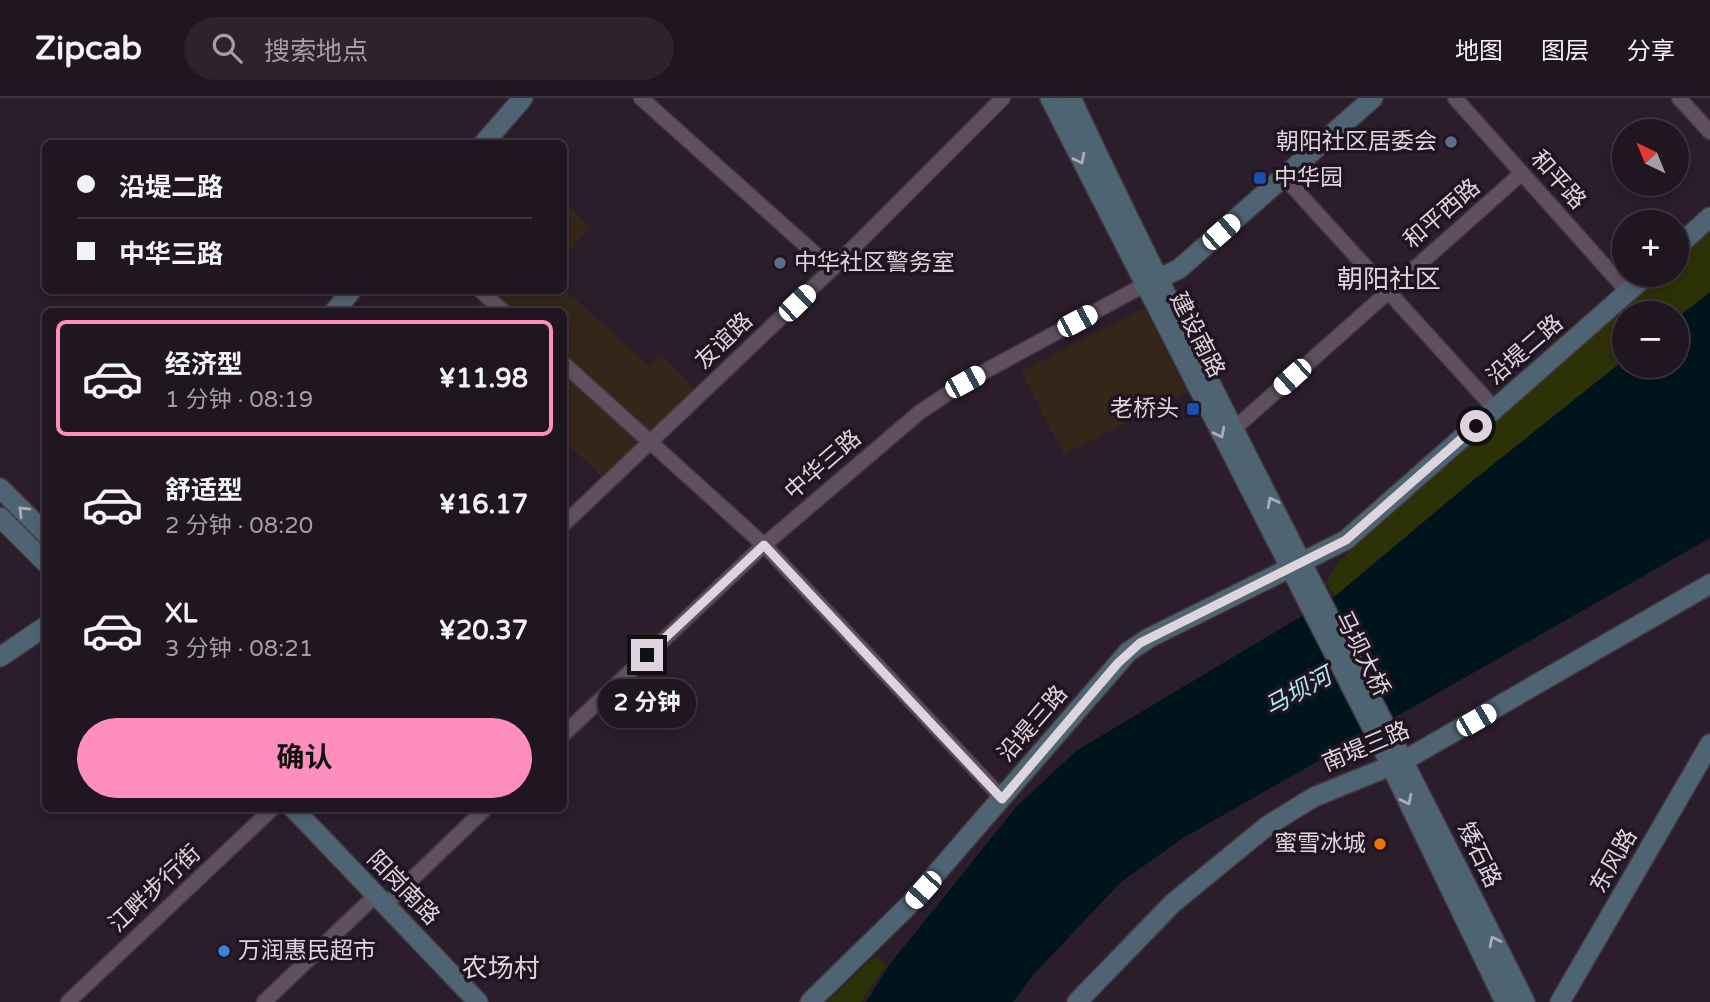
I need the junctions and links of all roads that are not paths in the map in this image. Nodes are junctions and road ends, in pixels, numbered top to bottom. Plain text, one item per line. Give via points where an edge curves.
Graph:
1 (523, 98) edge
2 (641, 98) edge
3 (1003, 98) edge
4 (1049, 98) edge
5 (1071, 98) edge
6 (1373, 98) edge
7 (1455, 98) edge
8 (1679, 98) edge
9 (1710, 132) edge
10 (486, 140) edge
11 (1522, 173) junction
12 (1284, 177) junction
13 (1710, 217) edge
14 (1689, 236) edge
15 (832, 269) junction
16 (1150, 282) junction
17 (1634, 287) edge
18 (1388, 291) junction
19 (1628, 292) junction
20 (349, 294) edge
21 (484, 294) edge
22 (337, 308) edge
23 (500, 308) edge
24 (567, 367) edge
25 (1495, 408) junction
26 (1235, 428) junction
27 (652, 442) junction
28 (0, 488) edge
29 (0, 517) edge
30 (567, 521) edge
31 (42, 530) edge
32 (764, 545) junction
33 (42, 560) edge
34 (1297, 566) junction
35 (1710, 584) edge
36 (1309, 589) joint
37 (42, 629) edge
38 (0, 657) edge
39 (567, 727) edge
40 (1384, 735) joint
41 (1710, 744) edge
42 (1398, 763) junction
43 (1002, 799) junction
44 (269, 812) edge
45 (297, 812) edge
46 (481, 812) edge
47 (381, 900) junction
48 (68, 1002) edge
49 (264, 1002) edge
50 (478, 1002) edge
51 (810, 1002) edge
52 (1077, 1002) edge
53 (1505, 1002) edge
54 (1525, 1002) edge
55 (1560, 1002) edge

1 - 10 main road
2 - 15 street
3 - 15 street, 友谊路
4 -> 16 main road, 建设南路
5 - 16 main road, 建设南路
6 - 12 main road
7 - 11 street, 和平路
8 - 9 street
11 - 18 street, 和平西路
11 - 19 street, 和平路
12 - 16 main road via 1179,269
12 - 18 street
13 - 14 main road
15 - 27 street, 友谊路
16 - 26 main road, 建设南路
16 - 32 street, 中华三路 via 942,396
16 -> 34 main road, 建设南路
17 - 19 main road, 沿堤二路
18 - 25 street
18 - 26 street, 和平西路
19 - 25 main road, 沿堤二路
20 - 22 main road
21 - 23 street
24 - 27 street
25 - 34 main road, 沿堤二路 via 1359,530
34 -> 26 main road, 建设南路
27 - 30 street, 友谊路
27 - 32 street
31 -> 28 main road
29 - 33 main road
32 - 39 street, 中华三路
32 - 43 street
34 - 36 main road, 建设南路
34 - 43 main road, 沿堤三路 via 1140,643
35 - 42 main road, 南堤三路
36 - 40 main road, 马坝大桥
37 - 38 main road
40 - 42 main road, 矮石路
41 - 55 main road, 东风路
42 - 52 main road, 南堤三路 via 1314,797 1241,845 1173,903
42 -> 53 main road, 矮石路
54 -> 42 main road, 矮石路
43 - 51 main road, 沿堤三路 via 908,906
44 - 48 street, 江畔步行街
45 - 47 main road, 阳岗南路
46 - 47 street
47 - 49 street
47 - 50 main road, 阳岗南路

